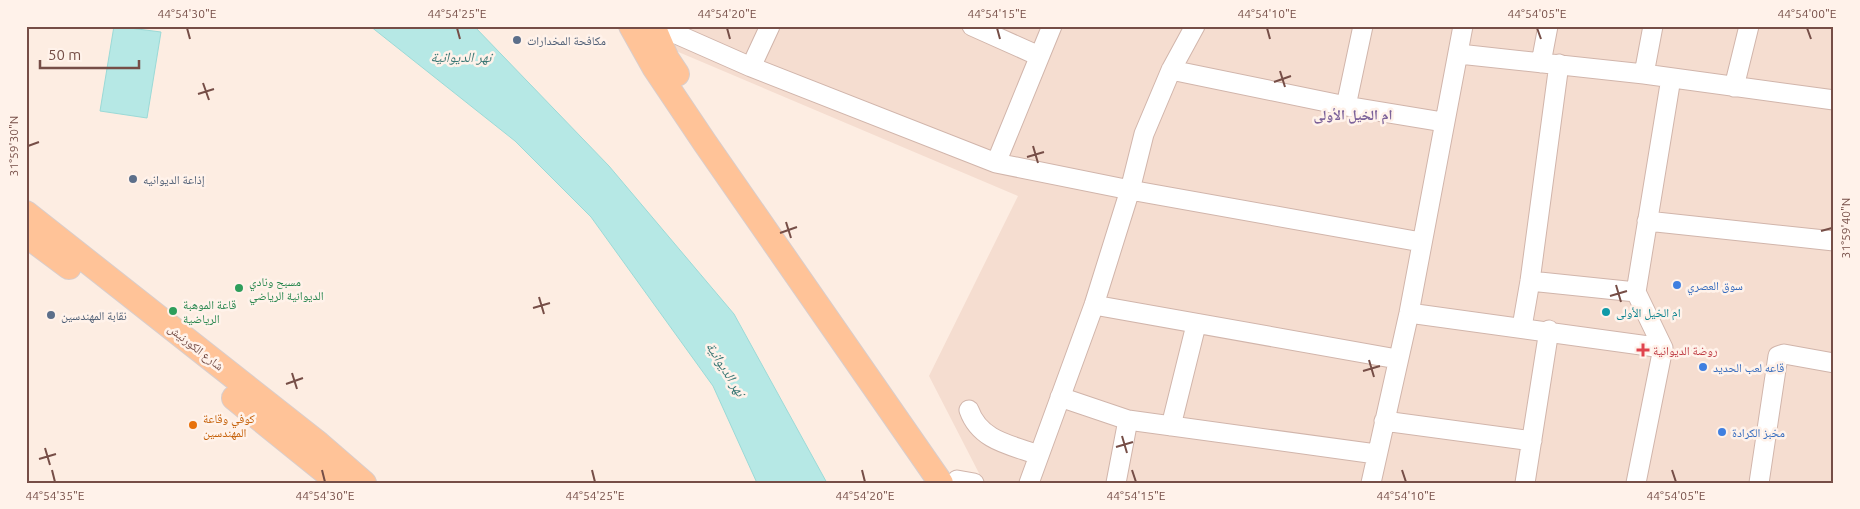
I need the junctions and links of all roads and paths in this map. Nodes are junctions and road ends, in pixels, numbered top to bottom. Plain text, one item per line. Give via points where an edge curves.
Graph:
1 (632, 26) edge
2 (653, 26) edge
3 (658, 26) edge
4 (770, 26) edge
5 (972, 26) edge
6 (1052, 26) edge
7 (1195, 26) edge
8 (1363, 26) edge
9 (1463, 26) edge
10 (1548, 26) edge
11 (1653, 26) edge
12 (1749, 26) edge
13 (1459, 54) junction
14 (1038, 56) junction
15 (1550, 64) junction
16 (751, 67) junction
17 (1171, 70) junction
18 (1644, 74) junction
19 (1671, 78) junction
20 (1734, 87) junction
21 (1834, 100) edge
22 (1346, 106) junction
23 (1443, 122) junction
24 (996, 163) junction
25 (1130, 190) junction
26 (26, 213) edge
27 (1647, 221) junction
28 (26, 235) edge
29 (1834, 241) edge
30 (1421, 242) junction
31 (1530, 281) junction
32 (1636, 292) junction
33 (1094, 305) junction
34 (1409, 313) junction
35 (1196, 325) junction
36 (1522, 327) junction
37 (1549, 330) junction
38 (1663, 348) junction
39 (1397, 359) junction
40 (1834, 364) edge
41 (1060, 397) junction
42 (969, 410) dead end
43 (1128, 420) junction
44 (1384, 421) junction
45 (1171, 426) junction
46 (1532, 442) junction
47 (1376, 454) junction
48 (1039, 455) junction
49 (958, 482) edge
50 (339, 483) edge
51 (364, 483) edge
52 (1029, 483) edge
53 (1116, 483) edge
54 (1371, 483) edge
55 (1525, 483) edge
56 (1636, 483) edge
57 (1759, 483) edge

1 - 49 main road via 650,60 705,143
2 - 49 main road via 667,59 694,100
3 - 16 street
4 - 16 street
5 - 14 street
6 - 14 street
7 - 17 street
8 - 22 street
9 - 13 street
10 - 15 street
11 - 18 street
12 - 20 street
13 - 15 street
13 - 23 street
14 - 24 street
15 - 18 street
15 - 31 street
16 - 24 street
17 - 22 street
17 - 25 street via 1144,134
18 - 19 street
19 - 20 street
19 - 27 street
20 - 21 street
22 - 23 street
23 - 30 street
24 - 25 street
25 - 30 street
25 - 33 street
26 - 51 main road, شارع الكورنيش via 320,444
27 - 29 street
27 - 32 street
28 - 50 main road, شارع الكورنيش
30 - 34 street
31 - 32 street
31 - 36 street
32 - 38 street
33 - 35 street
33 - 41 street
34 - 36 street
34 - 39 street
35 - 39 street
35 - 45 street
36 - 37 street
37 - 38 street
37 - 46 street
38 - 56 street
39 - 44 street
40 - 57 street via 1784,354 1778,356
41 - 43 street
41 - 48 street
42 - 48 street via 972,419 990,438
43 - 45 street
43 - 53 street
44 - 46 street
44 - 47 street
45 - 47 street
46 - 55 street
47 - 54 street
48 - 52 street

